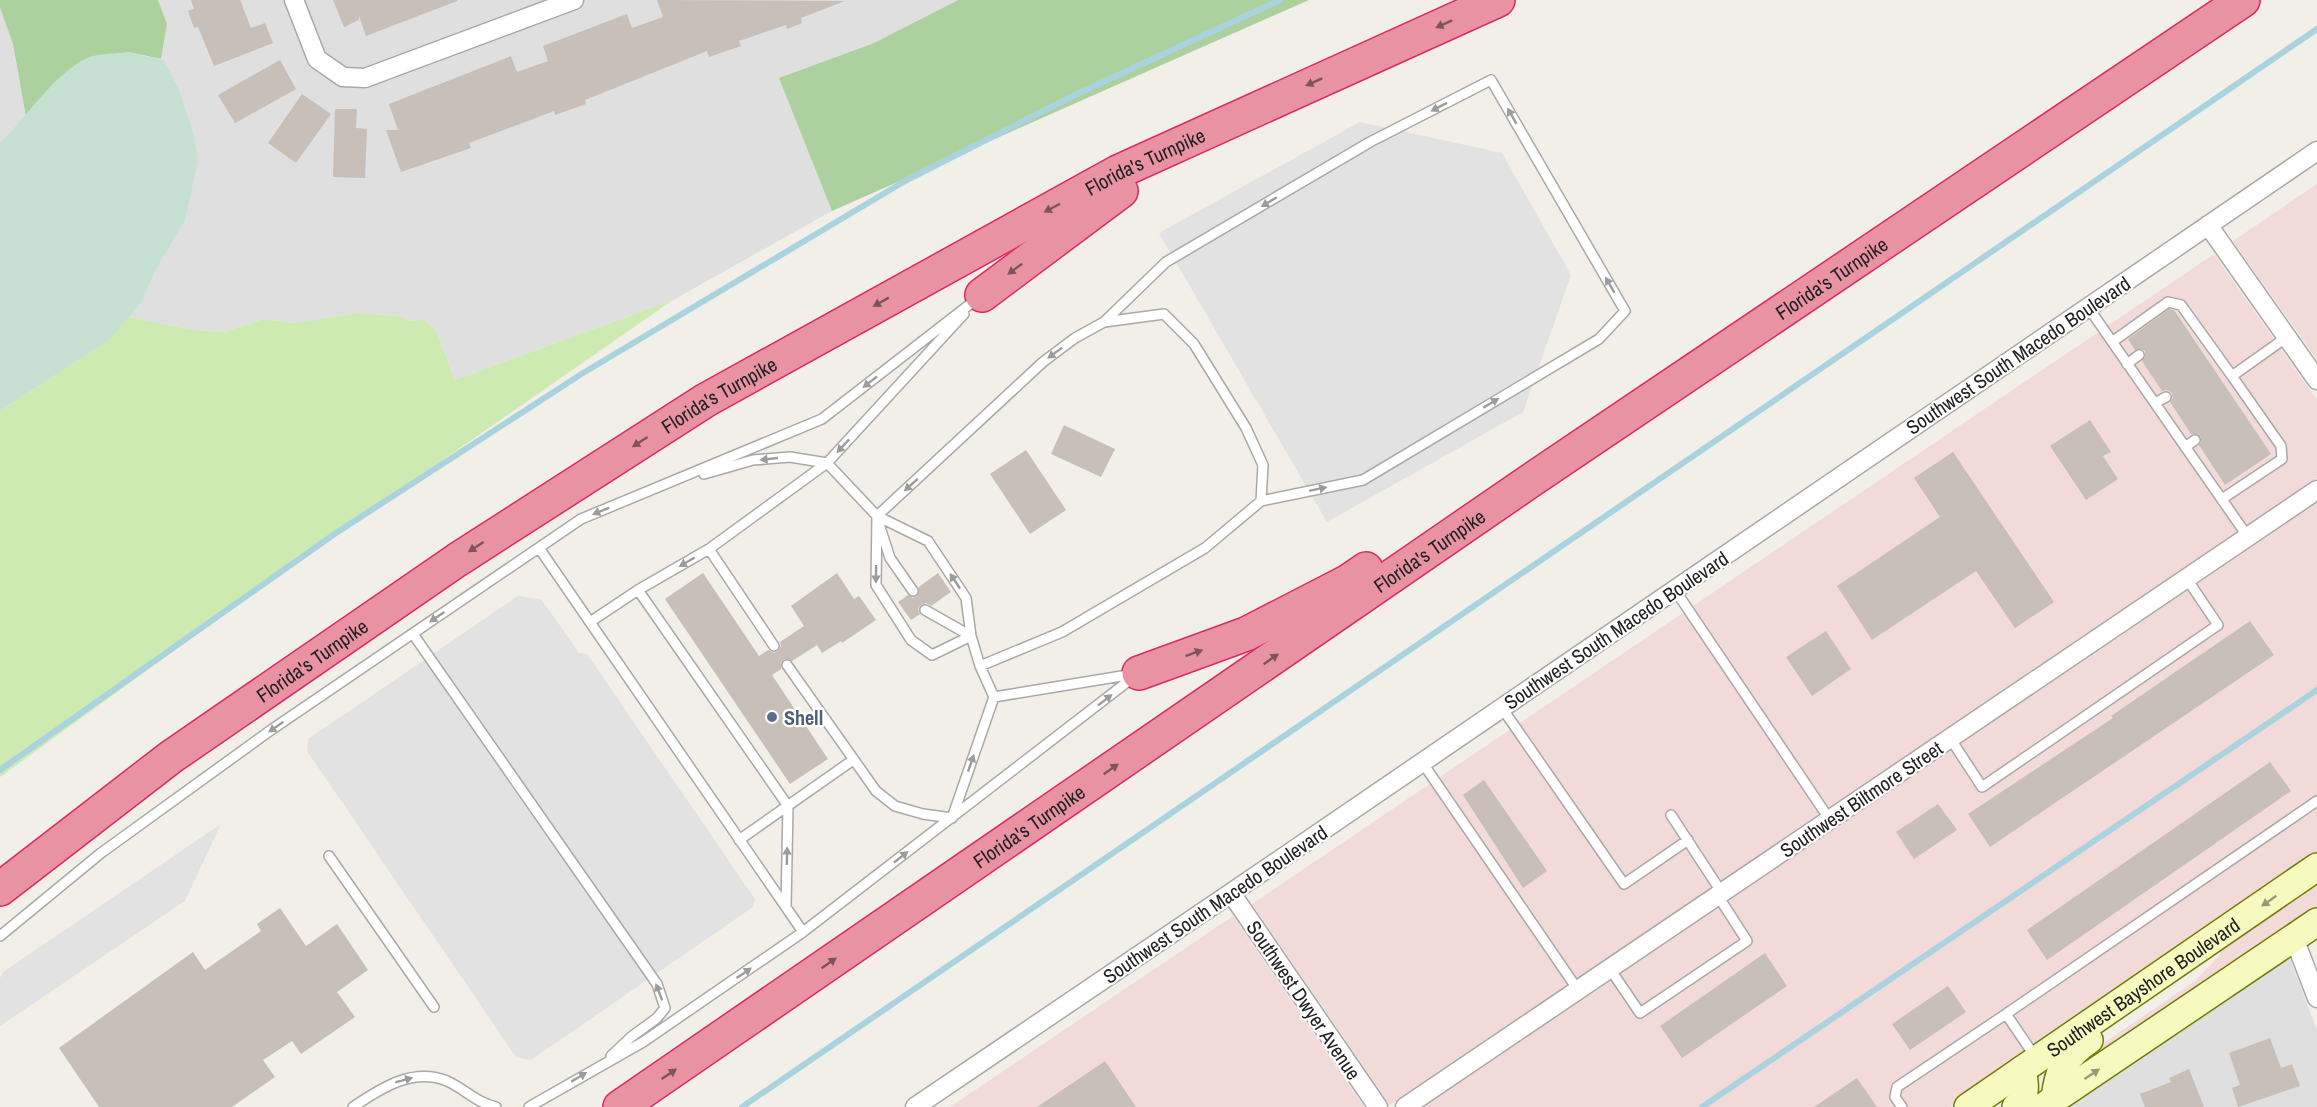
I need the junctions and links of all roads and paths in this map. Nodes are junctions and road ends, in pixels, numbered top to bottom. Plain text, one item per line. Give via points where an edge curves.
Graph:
1 (294, 0) edge
2 (574, 0) edge
3 (1498, 0) edge
4 (2244, 0) edge
5 (1236, 117) junction
6 (2317, 151) edge
7 (2208, 225) junction
8 (982, 295) junction
9 (2088, 307) junction
10 (1104, 322) junction
11 (2287, 337) junction
12 (2112, 342) junction
13 (2139, 355) dead end
14 (2221, 360) junction
15 (2127, 364) junction
16 (2212, 366) dead end
17 (2232, 376) junction
18 (2317, 380) edge
19 (2166, 397) dead end
20 (2155, 403) junction
21 (2251, 403) junction
22 (2240, 409) dead end
23 (2272, 434) junction
24 (2195, 440) dead end
25 (2262, 441) dead end
26 (2185, 447) junction
27 (827, 463) junction
28 (2217, 472) dead end
29 (2208, 479) junction
30 (669, 483) junction
31 (1527, 483) junction
32 (2317, 490) edge
33 (2222, 500) junction
34 (1261, 501) junction
35 (877, 516) junction
36 (2248, 537) junction
37 (539, 548) junction
38 (709, 549) junction
39 (2187, 579) junction
40 (638, 590) junction
41 (1675, 590) junction
42 (913, 591) dead end
43 (925, 610) dead end
44 (591, 622) junction
45 (413, 634) junction
46 (970, 636) junction
47 (774, 646) dead end
48 (787, 664) dead end
49 (980, 666) junction
50 (1139, 673) junction
51 (994, 697) junction
52 (1502, 708) junction
53 (1950, 738) junction
54 (853, 760) junction
55 (1422, 762) junction
56 (2317, 801) edge
57 (788, 806) junction
58 (1671, 815) dead end
59 (952, 818) junction
60 (1830, 820) junction
61 (739, 840) junction
62 (1688, 840) junction
63 (329, 856) dead end
64 (2317, 867) edge
65 (0, 889) edge
66 (1231, 893) junction
67 (1720, 894) junction
68 (786, 907) junction
69 (2317, 922) edge
70 (803, 933) junction
71 (0, 936) edge
72 (2294, 938) junction
73 (2214, 939) junction
74 (1610, 969) junction
75 (1578, 990) junction
76 (2317, 998) edge
77 (434, 1007) dead end
78 (2006, 1014) junction
79 (603, 1063) junction
80 (2030, 1065) junction
81 (2052, 1104) edge
82 (479, 1105) edge
83 (353, 1107) edge
84 (496, 1107) edge
85 (529, 1107) edge
86 (620, 1107) edge
87 (915, 1107) edge
88 (1378, 1107) edge
89 (1405, 1107) edge
90 (1902, 1107) edge
91 (1968, 1107) edge
92 (2016, 1107) edge

1 - 2 street via 317,59 343,76 365,78
3 -> 5 highway, Florida's Turnpike
4 - 31 highway, Florida's Turnpike
5 -> 8 highway via 1112,196
5 -> 65 highway, Florida's Turnpike via 1108,178 706,400 457,560 171,758
6 - 7 street, Southwest South Macedo Boulevard
7 - 9 street, Southwest South Macedo Boulevard
7 - 11 street
8 -> 27 lane
8 -> 30 lane via 822,419
9 - 12 lane
9 - 41 street, Southwest South Macedo Boulevard
10 - 34 lane via 1164,314 1194,344 1246,428 1263,465
34 -> 10 lane via 1363,480 1599,339 1625,311 1491,80 1370,142 1166,262
10 -> 35 lane via 1043,362
11 - 17 lane
11 - 18 street
12 - 14 lane via 2168,302 2181,305 2187,321
12 - 15 lane
13 - 15 lane
14 - 16 lane
14 - 17 lane
15 - 20 lane
17 - 21 lane
19 - 20 lane
20 - 26 lane
21 - 22 lane
21 - 23 lane
23 - 25 lane
23 - 33 lane via 2281,446 2282,459
24 - 26 lane
26 - 29 lane
27 -> 30 lane via 789,457 753,460
27 - 35 lane
27 - 38 lane
28 - 29 lane
29 - 33 lane
30 -> 37 lane via 581,519
50 -> 31 highway via 1246,634 1347,582 1456,512
86 -> 31 highway, Florida's Turnpike
32 - 36 street, Southwest Biltmore Street
33 - 36 lane
34 - 49 lane via 1205,548 1062,632
35 - 42 lane via 890,558
46 -> 35 lane via 966,598 928,541
35 -> 46 lane via 876,585 911,640 932,655
36 - 39 street, Southwest Biltmore Street
37 - 44 lane
37 -> 45 lane
38 -> 40 lane
38 - 47 lane
39 - 53 street, Southwest Biltmore Street
39 - 53 lane via 2218,624 1982,787
40 - 44 lane
40 - 57 lane
41 - 52 street, Southwest South Macedo Boulevard
41 - 60 lane
43 - 46 lane
44 - 61 lane
45 -> 71 lane via 130,832
79 -> 45 lane via 665,1008 657,984
46 - 49 lane
48 - 54 lane
49 - 51 lane
50 - 51 lane
59 -> 50 lane
59 -> 51 lane
52 - 55 street, Southwest South Macedo Boulevard
52 - 62 lane via 1624,884
53 - 60 street, Southwest Biltmore Street
54 - 57 lane
54 - 59 lane via 876,791 895,806
55 - 66 street, Southwest South Macedo Boulevard
55 - 75 lane
56 - 78 lane
57 - 61 lane
68 -> 57 lane
58 - 62 lane
70 -> 59 lane
60 - 67 street, Southwest Biltmore Street
61 - 68 lane
62 - 67 lane
63 - 77 lane
64 -> 73 main road, Southwest Bayshore Boulevard
66 - 87 street, Southwest South Macedo Boulevard
66 - 88 street, Southwest Dwyer Avenue
67 - 74 street, Southwest Biltmore Street
67 - 74 lane via 1747,940 1640,1013
68 - 70 lane
69 - 72 main road
79 -> 70 lane via 643,1042
72 - 76 street
81 -> 72 main road
73 - 80 main road, Southwest Bayshore Boulevard
73 - 81 main road via 2211,950 2188,973 2078,1048 2057,1078
74 - 75 street, Southwest Biltmore Street
75 - 89 street, Southwest Biltmore Street
78 - 80 lane
78 - 90 lane via 1897,1087 1895,1097
85 -> 79 lane
80 - 91 main road, Southwest Bayshore Boulevard
80 - 92 main road via 2021,1103
83 -> 82 lane via 385,1085 420,1076 447,1081
82 - 84 lane

